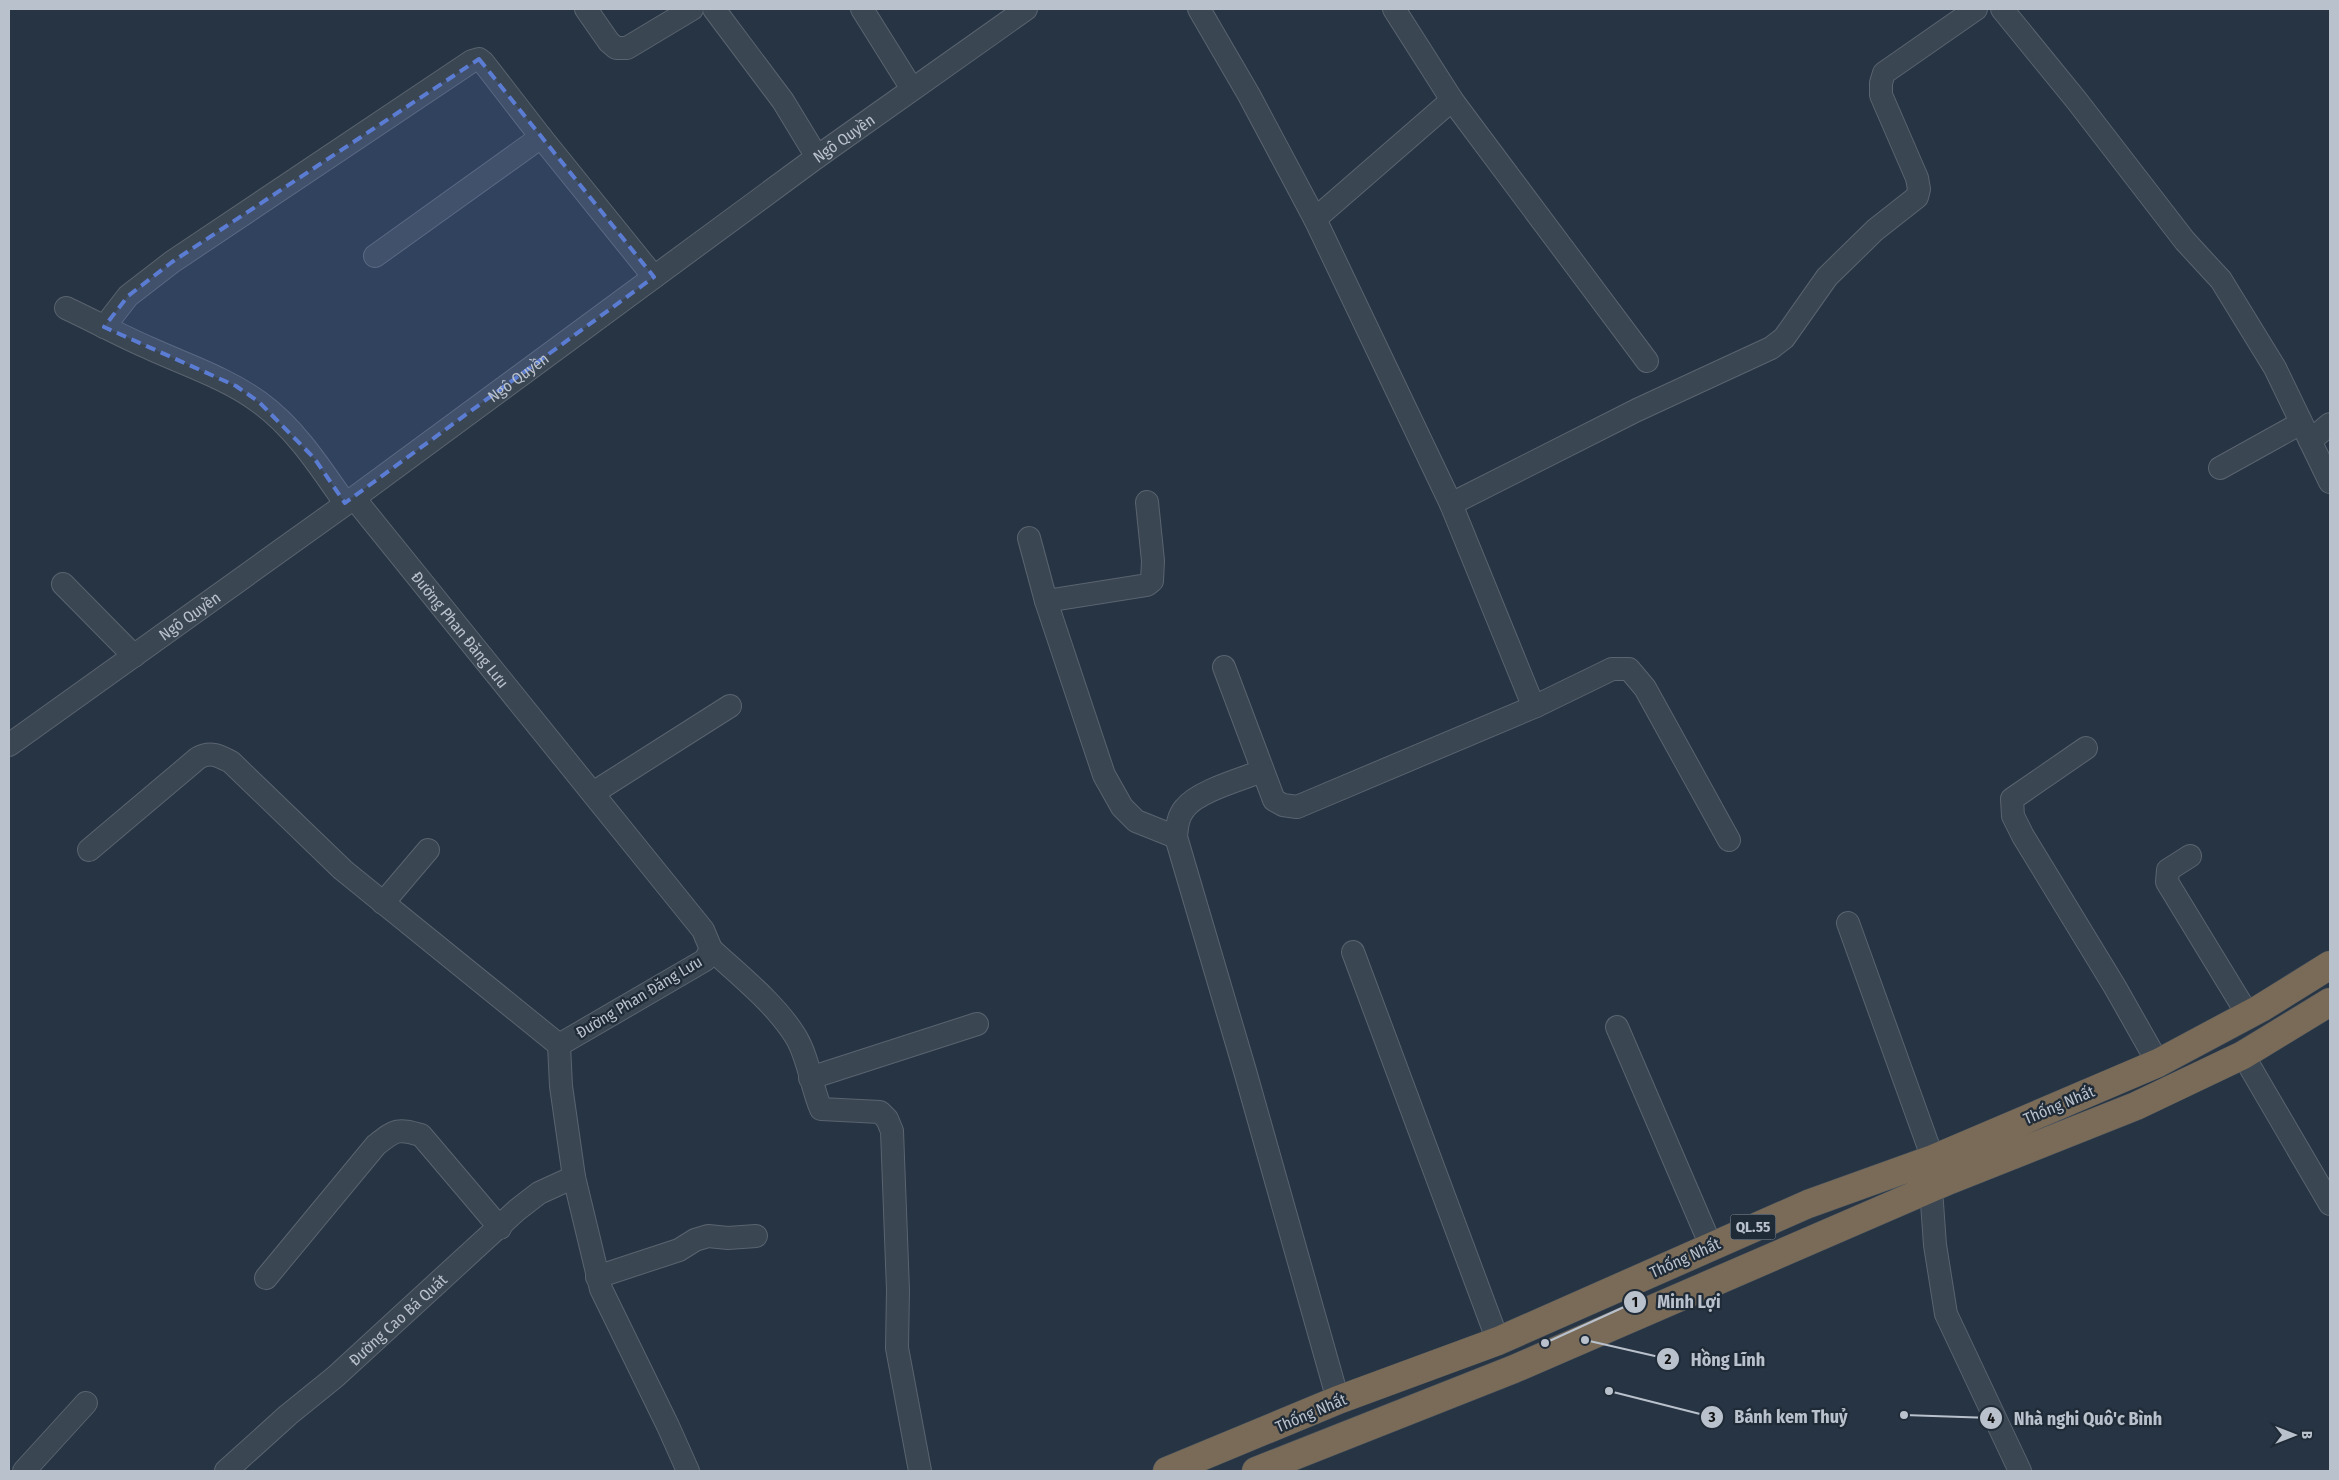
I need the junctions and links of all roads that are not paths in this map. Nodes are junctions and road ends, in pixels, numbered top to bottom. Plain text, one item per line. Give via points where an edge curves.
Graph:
1 (586, 9) edge
2 (692, 9) edge
3 (714, 9) edge
4 (862, 9) edge
5 (1026, 9) edge
6 (1199, 9) edge
7 (1394, 9) edge
8 (1976, 9) edge
9 (2002, 9) edge
10 (912, 89) junction
11 (1452, 100) junction
12 (540, 137) junction
13 (817, 157) junction
14 (1315, 220) junction
15 (375, 256) dead end
16 (654, 277) junction
17 (66, 308) dead end
18 (104, 326) junction
19 (1647, 361) dead end
20 (2330, 424) edge
21 (2306, 432) junction
22 (2220, 468) dead end
23 (2330, 482) edge
24 (350, 500) junction
25 (1147, 502) dead end
26 (1451, 504) junction
27 (1030, 538) dead end
28 (63, 584) dead end
29 (1046, 601) junction
30 (134, 656) junction
31 (1224, 667) dead end
32 (730, 706) dead end
33 (1536, 706) junction
34 (9, 744) edge
35 (2086, 748) dead end
36 (1262, 771) junction
37 (593, 793) junction
38 (1176, 837) junction
39 (1729, 840) dead end
40 (90, 850) dead end
41 (428, 850) dead end
42 (2190, 856) dead end
43 (383, 903) junction
44 (1848, 923) dead end
45 (711, 949) junction
46 (1353, 952) dead end
47 (2330, 965) edge
48 (2330, 1002) edge
49 (2248, 1015) junction
50 (977, 1024) dead end
51 (1617, 1027) dead end
52 (558, 1045) junction
53 (2243, 1056) junction
54 (2158, 1064) junction
55 (810, 1078) junction
56 (1933, 1159) junction
57 (1893, 1174) junction
58 (574, 1177) junction
59 (1931, 1189) junction
60 (1903, 1201) junction
61 (2330, 1204) edge
62 (500, 1228) junction
63 (756, 1236) dead end
64 (1711, 1246) junction
65 (598, 1276) junction
66 (266, 1278) dead end
67 (1498, 1341) junction
68 (1338, 1400) junction
69 (86, 1403) dead end
70 (1264, 1433) junction
71 (1267, 1467) edge
72 (24, 1471) edge
73 (226, 1471) edge
74 (688, 1471) edge
75 (920, 1471) edge
76 (1167, 1471) edge
77 (2020, 1471) edge

1 - 2 street via 609,42 616,48 627,48
3 - 13 street via 778,93
4 - 10 street
5 - 10 street, Ngô Quyền
6 - 14 street
7 - 11 street
8 - 26 street via 1884,73 1881,95 1916,178 1917,197 1875,230 1827,277 1784,338 1771,348 1637,410
9 - 21 street via 2185,241 2221,280 2275,368
10 - 13 street, Ngô Quyền
11 - 14 street
11 - 19 street
12 - 15 street
12 - 16 street
12 - 18 street via 483,62 479,59 472,61 172,262 128,296
13 - 16 street, Ngô Quyền
14 - 26 street
16 - 24 street, Ngô Quyền
17 - 18 street, Đường Phan Đăng Lưu
18 - 24 street, Đường Phan Đăng Lưu via 236,386 259,402 278,418
20 - 21 street
21 - 22 street
21 - 23 street
24 - 30 street, Ngô Quyền
24 - 37 street, Đường Phan Đăng Lưu
25 - 29 street via 1154,561 1152,581 1147,585
26 - 33 street
27 - 29 street
28 - 30 street
29 - 38 street via 1104,774 1122,807 1136,821
30 - 34 street, Ngô Quyền
31 - 36 street
32 - 37 street
33 - 36 street via 1297,807 1274,800
33 - 39 street via 1612,668 1629,669 1645,688
35 - 54 street via 2012,799 2013,816
36 - 38 street via 1201,796 1186,806 1178,819
37 - 45 street, Đường Phan Đăng Lưu via 703,930
38 - 68 street
40 - 43 street via 198,758 216,755 231,762
41 - 43 street
42 - 49 street via 2168,870 2167,882
43 - 52 street
44 - 56 street
45 - 52 street, Đường Phan Đăng Lưu via 705,960
45 - 55 street via 776,1012 791,1031 807,1062
46 - 67 street
47 - 49 highway, Thống Nhất / QL.55
48 - 53 highway, Thống Nhất / QL.55
49 - 54 highway, Thống Nhất / QL.55
50 - 55 street
51 - 64 street
52 - 58 street, Đường Phan Đăng Lưu
53 - 59 highway, Thống Nhất / QL.55 via 2136,1106
53 - 61 street
54 - 56 highway, Thống Nhất / QL.55
55 - 75 street via 821,1109 880,1112 892,1131 897,1348
56 - 57 highway, Thống Nhất / QL.55
57 - 60 highway
57 - 64 highway, Thống Nhất / QL.55 via 1808,1204
58 - 62 street, Đường Cao Bá Quát via 539,1193
58 - 65 street, Đường Phan Đăng Lưu
59 - 60 highway, Thống Nhất / QL.55
59 - 77 street via 1935,1245 1946,1314
60 - 71 highway, Thống Nhất / QL.55 via 1514,1370
62 - 66 street via 421,1135 394,1131 376,1145
62 - 73 street, Đường Cao Bá Quát
63 - 65 street via 708,1236 670,1253
64 - 67 highway, Thống Nhất / QL.55
65 - 74 street, Đường Phan Đăng Lưu
67 - 68 highway, Thống Nhất / QL.55
68 - 70 highway, Thống Nhất / QL.55
69 - 72 street
70 - 71 highway
70 - 76 highway, Thống Nhất / QL.55

